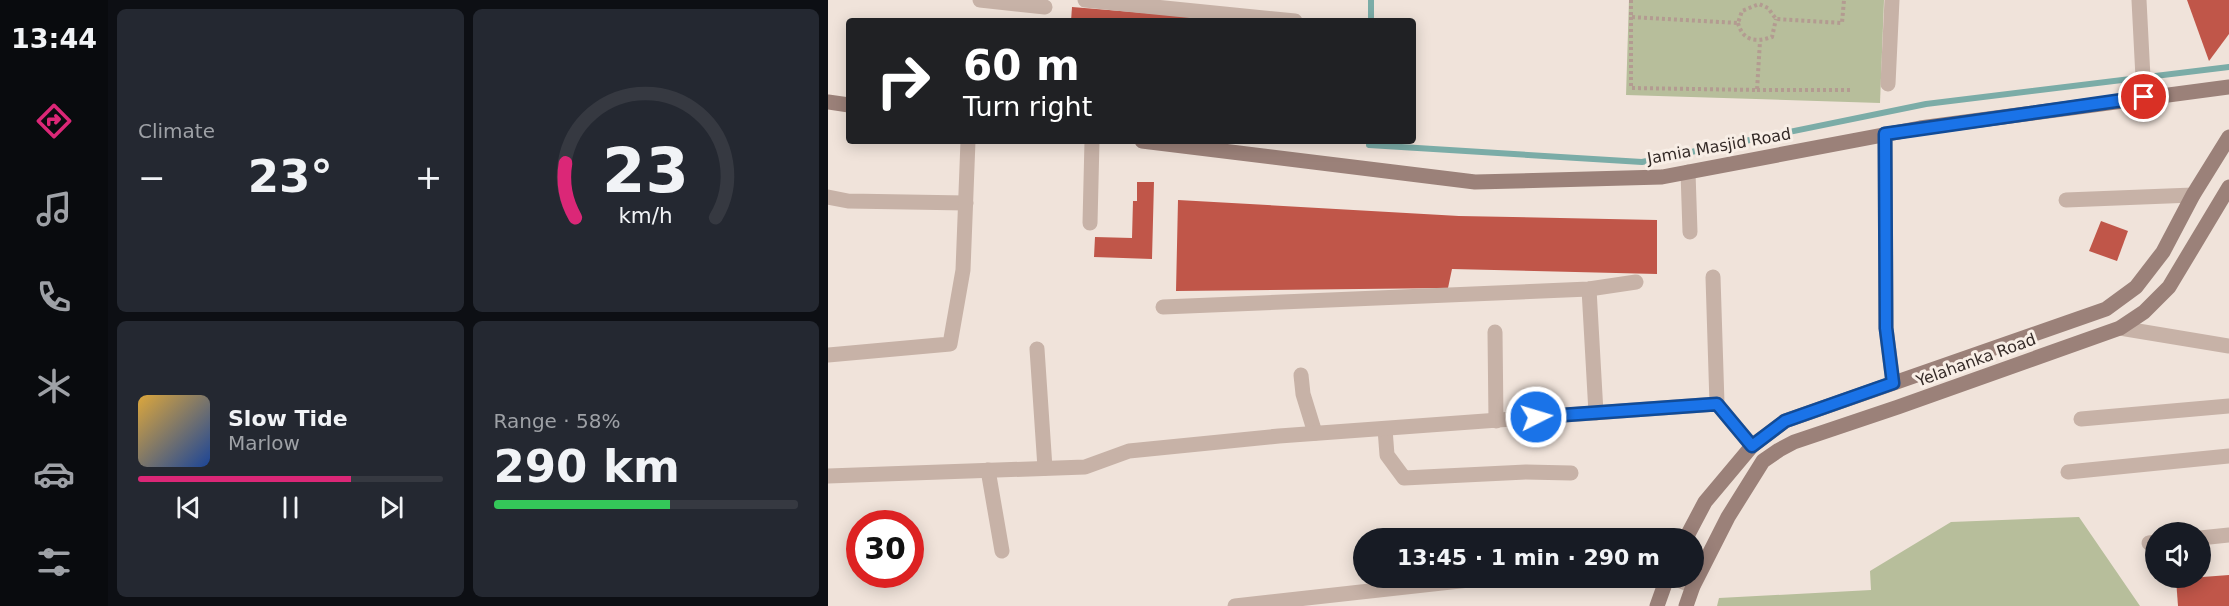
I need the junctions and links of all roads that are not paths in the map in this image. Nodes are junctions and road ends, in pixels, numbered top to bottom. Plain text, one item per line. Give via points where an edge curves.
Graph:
1 (980, 0) edge
2 (1085, 0) edge
3 (1892, 0) edge
4 (2139, 0) edge
5 (1045, 9) edge
6 (1265, 18) edge
7 (1888, 84) dead end
8 (2229, 87) edge
9 (2144, 93) junction
10 (828, 102) edge
11 (846, 105) edge
12 (1885, 134) junction
13 (2229, 137) edge
14 (968, 144) edge
15 (1092, 144) edge
16 (1166, 144) edge
17 (1688, 172) junction
18 (2229, 187) edge
19 (2193, 195) junction
20 (828, 197) edge
21 (2066, 200) dead end
22 (966, 203) junction
23 (1090, 223) dead end
24 (1690, 232) dead end
25 (1713, 277) dead end
26 (1636, 282) dead end
27 (1589, 289) junction
28 (1163, 308) dead end
29 (2120, 328) junction
30 (1495, 332) dead end
31 (2229, 346) edge
32 (1038, 349) dead end
33 (828, 355) edge
34 (1301, 375) dead end
35 (1893, 383) junction
36 (1717, 404) junction
37 (2229, 406) edge
38 (1596, 412) junction
39 (2081, 419) dead end
40 (1496, 420) junction
41 (1385, 429) junction
42 (1315, 433) junction
43 (1752, 446) junction
44 (2229, 456) edge
45 (1045, 468) junction
46 (988, 470) junction
47 (2068, 472) dead end
48 (1571, 473) dead end
49 (828, 476) edge
50 (1691, 528) edge
51 (2229, 535) edge
52 (2211, 537) edge
53 (1002, 551) dead end
54 (1704, 564) edge
55 (1397, 588) edge
56 (1663, 588) edge
57 (1692, 588) edge
58 (1235, 606) edge
59 (1657, 606) edge
60 (1686, 606) edge

1 - 5 street
2 - 6 street
3 - 7 street
4 - 9 street
8 - 9 main road, Jamia Masjid Road
9 - 12 main road, Jamia Masjid Road
10 - 11 main road
12 - 17 main road, Jamia Masjid Road
12 - 35 street via 1886,328
13 - 19 main road, Yelahanka Road
14 - 22 street
15 - 23 street
16 - 17 main road, Jamia Masjid Road via 1475,182 1662,177
17 - 24 street
18 - 29 main road, Yelahanka Road via 2169,287 2144,312
19 - 21 street
19 - 35 main road, Yelahanka Road via 2163,252 2136,287 2106,309
20 - 22 street via 848,201
22 - 33 street via 963,270 950,345
25 - 36 street
26 - 27 street
27 - 28 street
27 - 38 street
29 - 31 street
29 - 54 main road, Yelahanka Road via 1779,450 1763,461
30 - 40 street
32 - 45 street
34 - 42 street via 1302,394
35 - 43 main road, Yelahanka Road via 1785,421
36 - 38 street
36 - 43 street
37 - 39 street
38 - 40 street
40 - 41 street
41 - 42 street
41 - 48 street via 1387,455 1404,478
42 - 45 street via 1129,451 1085,467
43 - 50 main road, Yelahanka Road via 1705,502
44 - 47 street
45 - 46 street
46 - 49 street
46 - 53 street
51 - 52 street
55 - 58 street
56 - 59 main road
57 - 60 main road, Yelahanka Road

